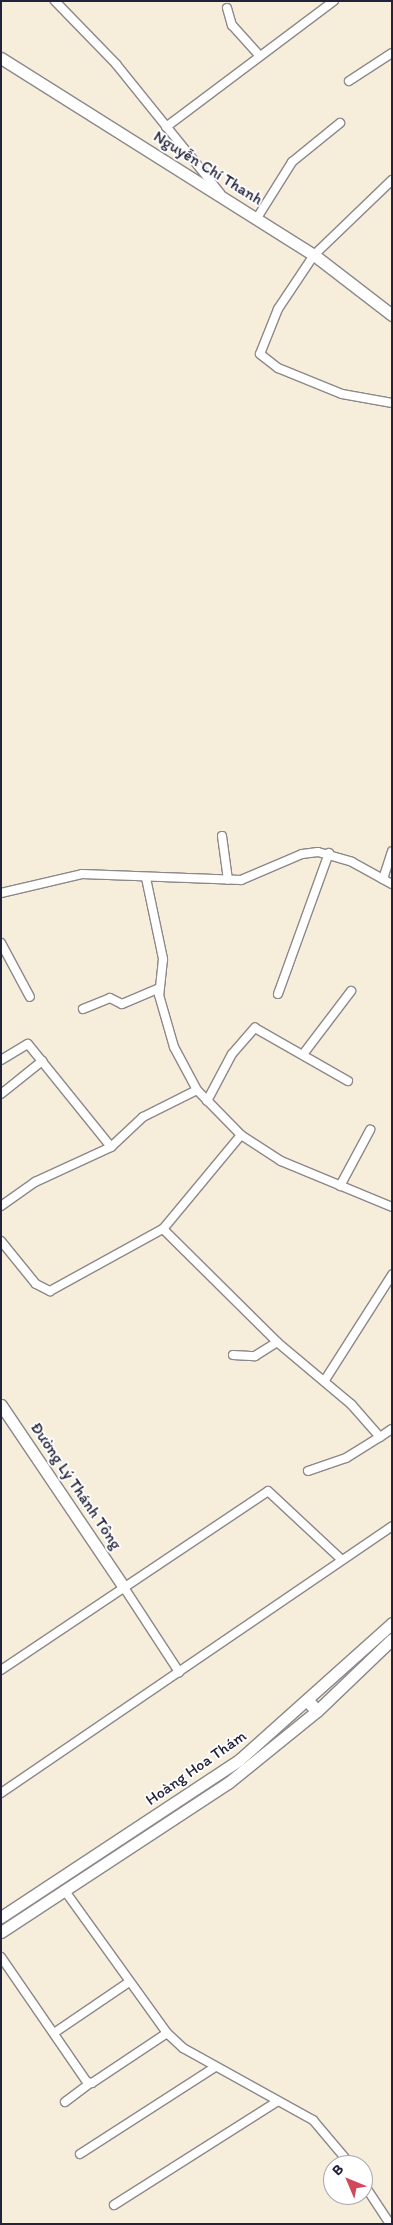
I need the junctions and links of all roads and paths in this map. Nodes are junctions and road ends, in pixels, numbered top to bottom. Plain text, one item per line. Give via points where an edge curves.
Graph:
1 (55, 1) edge
2 (334, 1) edge
3 (227, 8) dead end
4 (392, 53) edge
5 (259, 55) junction
6 (1, 58) edge
7 (350, 81) dead end
8 (340, 123) dead end
9 (166, 128) junction
10 (392, 180) edge
11 (221, 195) junction
12 (256, 218) junction
13 (314, 255) junction
14 (392, 314) edge
15 (392, 403) edge
16 (222, 836) dead end
17 (392, 851) edge
18 (329, 853) junction
19 (146, 878) junction
20 (383, 879) junction
21 (228, 880) junction
22 (392, 884) edge
23 (1, 893) edge
24 (1, 943) edge
25 (158, 988) junction
26 (351, 991) dead end
27 (278, 994) dead end
28 (30, 997) dead end
29 (83, 1009) dead end
30 (304, 1052) junction
31 (1, 1060) edge
32 (42, 1061) junction
33 (348, 1080) dead end
34 (197, 1090) junction
35 (1, 1094) edge
36 (207, 1101) junction
37 (370, 1130) dead end
38 (240, 1135) junction
39 (110, 1146) junction
40 (340, 1186) junction
41 (1, 1206) edge
42 (392, 1207) edge
43 (163, 1229) junction
44 (1, 1241) edge
45 (392, 1275) edge
46 (276, 1342) junction
47 (233, 1355) dead end
48 (325, 1380) junction
49 (1, 1405) edge
50 (392, 1429) edge
51 (380, 1437) junction
52 (308, 1471) dead end
53 (392, 1526) edge
54 (342, 1560) junction
55 (123, 1586) junction
56 (392, 1624) edge
57 (392, 1639) edge
58 (1, 1670) edge
59 (179, 1672) junction
60 (312, 1706) junction
61 (1, 1793) edge
62 (65, 1891) junction
63 (1, 1917) edge
64 (1, 1932) edge
65 (1, 1957) edge
66 (129, 1982) junction
67 (167, 2033) junction
68 (54, 2034) junction
69 (214, 2066) junction
70 (90, 2083) junction
71 (278, 2101) junction
72 (65, 2102) dead end
73 (80, 2154) dead end
74 (343, 2155) edge
75 (373, 2198) edge
76 (114, 2205) dead end
77 (390, 2224) edge

1 - 9 street via 116,64
2 - 5 street
3 - 5 street via 232,25
4 - 7 street
5 - 9 street
6 - 11 main road, Nguyễn Chí Thanh
8 - 12 street via 292,162
9 - 11 street
10 - 13 street
11 - 12 main road, Nguyễn Chí Thanh
12 - 13 main road, Nguyễn Chí Thanh
13 - 14 main road, Nguyễn Chí Thanh
13 - 15 street via 278,309 260,354 278,368 342,394
16 - 21 street
17 - 20 street
18 - 20 street
18 - 21 street via 302,854 241,880
18 - 27 street
19 - 21 street
19 - 23 street via 82,874
19 - 25 street via 163,960
20 - 22 street
24 - 28 street
25 - 29 street via 122,1004 110,998
25 - 34 street via 174,1047
26 - 30 street
30 - 33 street
30 - 36 street via 250,1029
31 - 32 street via 24,1043
32 - 35 street
32 - 39 street
34 - 36 street
34 - 39 street via 143,1117
36 - 38 street
37 - 40 street
38 - 40 street via 281,1161
38 - 43 street
39 - 41 street via 35,1182
40 - 42 street
43 - 44 street via 50,1291 36,1284
43 - 46 street
45 - 48 street
46 - 47 street via 255,1356
46 - 48 street
48 - 51 street
49 - 55 main road, Đường Lý Thánh Tông
50 - 51 street
51 - 52 street via 346,1458
53 - 54 street
54 - 55 street via 268,1492
54 - 59 street
55 - 58 street
55 - 59 street
56 - 60 main road, Hoàng Hoa Thám
57 - 60 main road, Hoàng Hoa Thám
59 - 61 street
60 - 62 main road, Hoàng Hoa Thám via 228,1782
60 - 63 main road, Hoàng Hoa Thám via 202,1786
62 - 64 main road, Hoàng Hoa Thám
62 - 66 street
65 - 68 street
66 - 67 street
66 - 68 street
67 - 69 street
67 - 70 street
68 - 70 street
69 - 71 street
69 - 73 street
70 - 72 street
71 - 74 street via 313,2120
71 - 76 street
75 - 77 street

